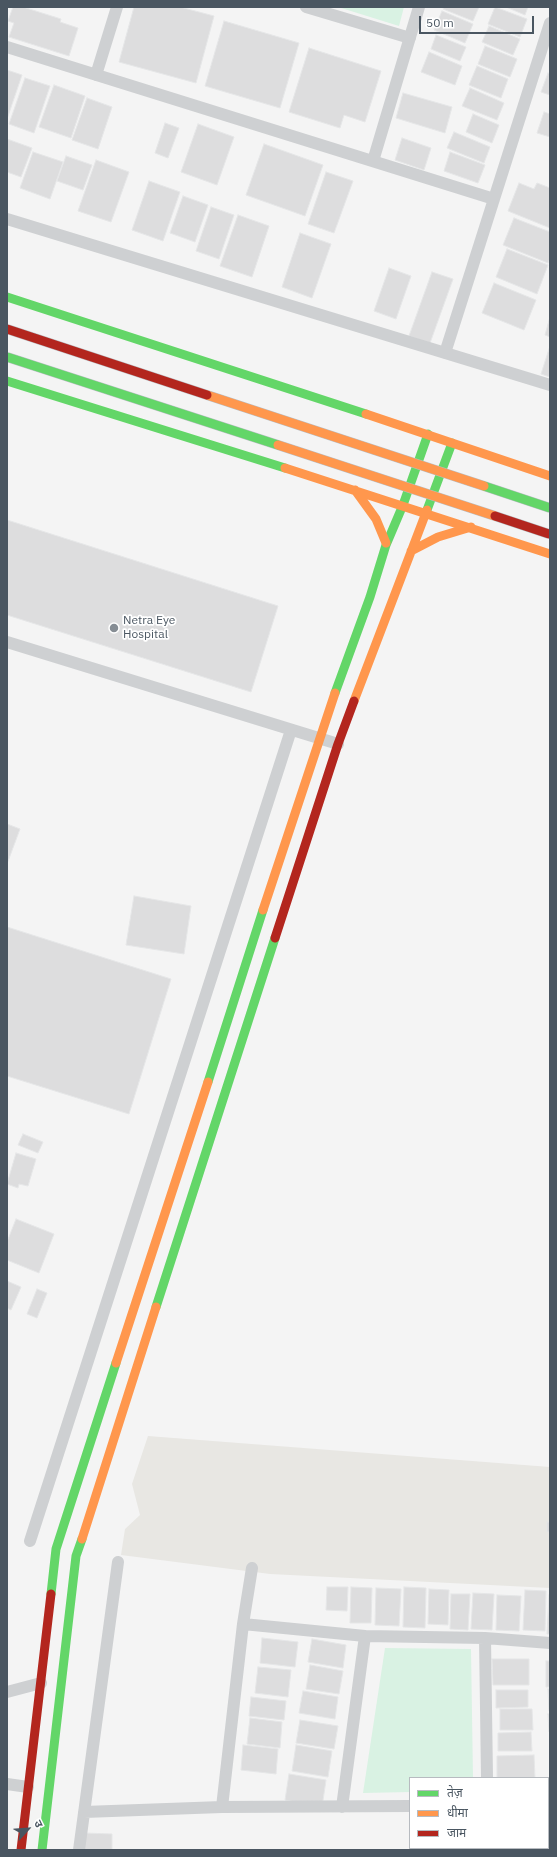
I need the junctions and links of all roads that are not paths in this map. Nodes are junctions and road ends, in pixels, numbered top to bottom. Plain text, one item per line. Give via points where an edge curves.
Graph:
1 (118, 7) edge
2 (306, 7) edge
3 (419, 7) edge
4 (550, 23) edge
5 (410, 38) junction
6 (7, 47) edge
7 (96, 75) junction
8 (372, 161) junction
9 (494, 199) junction
10 (7, 219) edge
11 (7, 297) edge
12 (7, 329) edge
13 (445, 353) junction
14 (7, 357) edge
15 (7, 381) edge
16 (550, 385) edge
17 (428, 434) junction
18 (452, 442) junction
19 (550, 476) edge
20 (355, 490) junction
21 (403, 505) junction
22 (550, 508) edge
23 (427, 513) junction
24 (471, 527) junction
25 (549, 534) edge
26 (386, 543) junction
27 (411, 550) junction
28 (550, 554) edge
29 (7, 642) edge
30 (292, 730) junction
31 (318, 738) junction
32 (338, 744) junction
33 (30, 1541) dead end
34 (118, 1562) dead end
35 (252, 1568) dead end
36 (242, 1624) junction
37 (366, 1636) junction
38 (485, 1638) junction
39 (550, 1642) edge
40 (41, 1683) junction
41 (7, 1692) edge
42 (486, 1777) edge
43 (7, 1784) edge
44 (28, 1787) junction
45 (409, 1806) edge
46 (222, 1807) junction
47 (342, 1807) junction
48 (84, 1812) junction
49 (21, 1850) edge
50 (42, 1850) edge
51 (79, 1850) edge

1 - 7 street
2 - 5 street
3 - 5 street
4 - 9 street
5 - 8 street
6 - 7 street
7 - 8 street
8 - 9 street
9 - 13 street
10 - 13 street
11 - 17 main road
12 - 22 main road, bridge
13 - 16 street
14 - 25 main road, bridge
15 - 20 main road
17 - 18 main road
17 - 21 main road
18 - 19 main road
18 - 23 main road
20 - 21 main road
20 - 26 main road via 376,519
21 - 23 main road
21 - 26 main road
23 - 24 main road
23 - 27 main road
24 - 27 main road via 438,537
24 - 28 main road
26 - 31 main road via 370,597
27 - 32 main road
29 - 30 street
30 - 31 street
30 - 33 street
31 - 32 street
31 - 40 main road via 56,1550
32 - 50 main road via 76,1556
34 - 48 street
35 - 36 street
36 - 37 street
36 - 46 street
37 - 38 street
37 - 47 street
38 - 39 street
38 - 42 street
40 - 41 street
40 - 44 main road
43 - 44 street
44 - 49 main road
45 - 47 street
46 - 47 street
46 - 48 street
48 - 51 street

